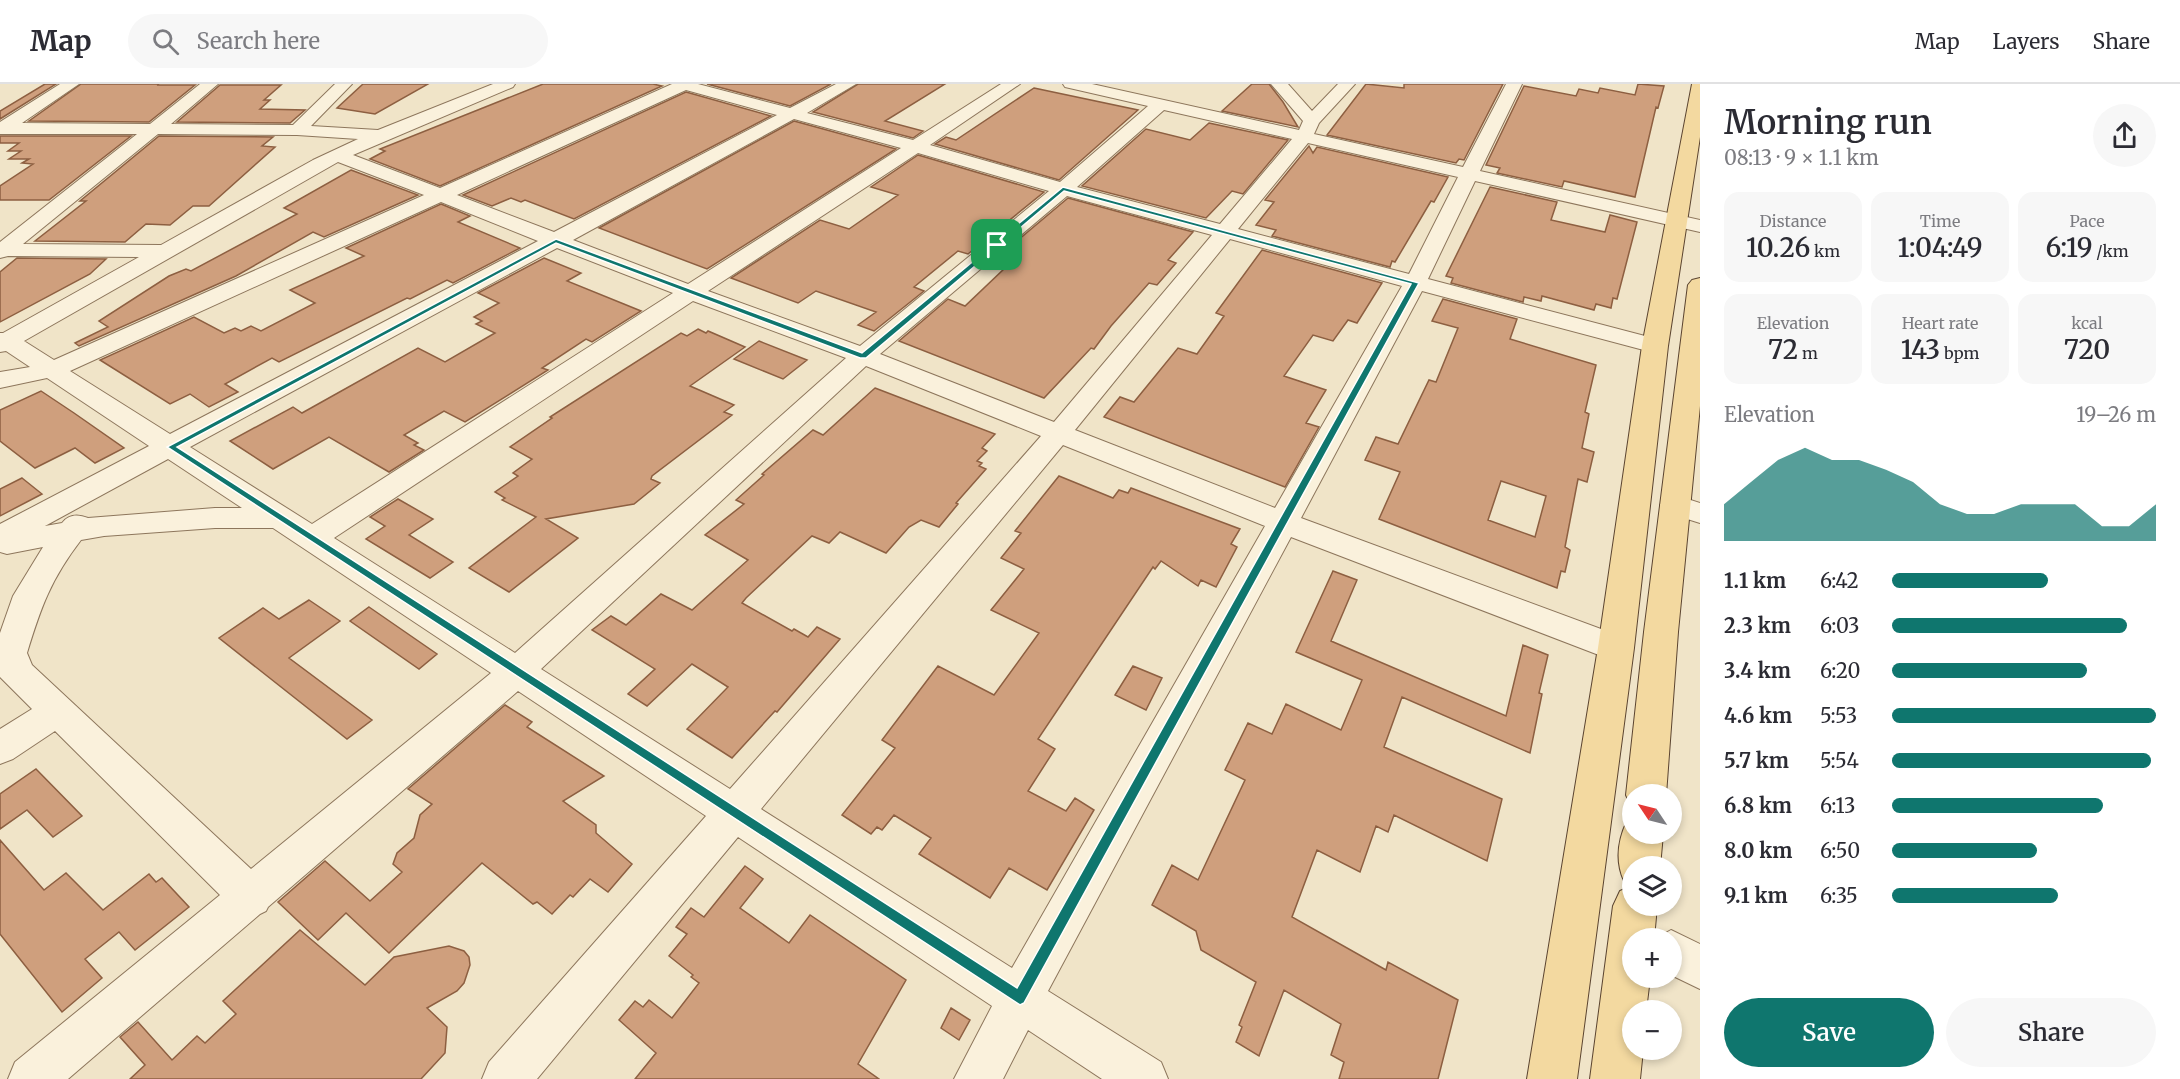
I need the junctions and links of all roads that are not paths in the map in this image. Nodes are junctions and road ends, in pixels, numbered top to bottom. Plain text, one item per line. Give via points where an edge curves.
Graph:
1 (71, 84) edge
2 (210, 84) edge
3 (344, 84) edge
4 (470, 84) edge
5 (507, 84) edge
6 (684, 84) edge
7 (848, 84) edge
8 (1012, 84) edge
9 (1071, 84) edge
10 (1279, 84) edge
11 (1347, 84) edge
12 (1514, 84) edge
13 (1700, 84) edge
14 (1140, 95) edge
15 (794, 114) junction
16 (421, 118) junction
17 (0, 129) edge
18 (1308, 129) junction
19 (152, 130) junction
20 (297, 130) junction
21 (381, 135) junction
22 (914, 146) junction
23 (337, 155) junction
24 (1468, 173) junction
25 (1063, 189) junction
26 (439, 195) junction
27 (1688, 223) edge
28 (1225, 231) junction
29 (556, 241) junction
30 (1, 250) edge
31 (164, 250) junction
32 (1415, 283) junction
33 (1700, 285) edge
34 (689, 292) junction
35 (2, 342) edge
36 (1654, 346) junction
37 (863, 356) junction
38 (52, 370) junction
39 (0, 380) edge
40 (1059, 433) junction
41 (171, 447) junction
42 (117, 475) junction
43 (1688, 509) edge
44 (281, 518) junction
45 (1282, 522) junction
46 (72, 532) junction
47 (0, 537) edge
48 (312, 538) junction
49 (0, 544) edge
50 (1616, 648) junction
51 (10, 666) edge
52 (517, 671) junction
53 (57, 711) junction
54 (0, 748) edge
55 (1648, 784) edge
56 (735, 813) junction
57 (251, 897) junction
58 (1682, 955) edge
59 (1700, 966) edge
60 (1634, 988) edge
61 (1020, 998) junction
62 (32, 1079) edge
63 (506, 1079) edge
64 (978, 1079) edge
65 (1144, 1079) edge
66 (1552, 1079) edge
67 (1615, 1079) edge

1 - 17 street
2 - 19 street
3 - 20 street
4 - 16 street
5 - 16 street
6 - 15 street
6 - 26 street
7 - 15 street
8 - 22 street
9 - 14 street
10 - 18 street
11 - 18 street
12 - 24 street
13 - 27 main road
14 - 18 street
14 - 25 street
15 - 22 street
15 - 29 street
16 - 21 street
17 - 19 street
18 - 24 street
18 - 28 street
19 - 20 street
19 - 30 street
20 - 21 street
21 - 23 street
22 - 25 street
22 - 34 street
23 - 26 street
23 - 31 street
24 - 27 street
24 - 32 street
25 - 28 street
25 - 37 street
26 - 29 street
26 - 38 street
27 - 36 main road
28 - 32 street
28 - 40 street
29 - 34 street
29 - 41 street
30 - 31 street
31 - 35 street
32 - 36 street
32 - 45 street
33 - 43 main road
34 - 37 street
34 - 48 street
35 - 38 street
36 - 50 main road
37 - 40 street
37 - 52 street
38 - 39 street
38 - 41 street
40 - 45 street
40 - 56 street
41 - 42 street
41 - 44 street
42 - 46 street
42 - 47 street
43 - 55 main road
44 - 46 street via 214,518
44 - 48 street
45 - 50 street
45 - 61 street
46 - 49 street
46 - 51 street via 29,596 10,653
48 - 52 street
50 - 66 main road
51 - 53 street
52 - 56 street
52 - 57 street
53 - 54 street
53 - 57 street
56 - 61 street
56 - 63 street
57 - 62 street
58 - 59 street
60 - 67 main road
61 - 64 street
61 - 65 street

